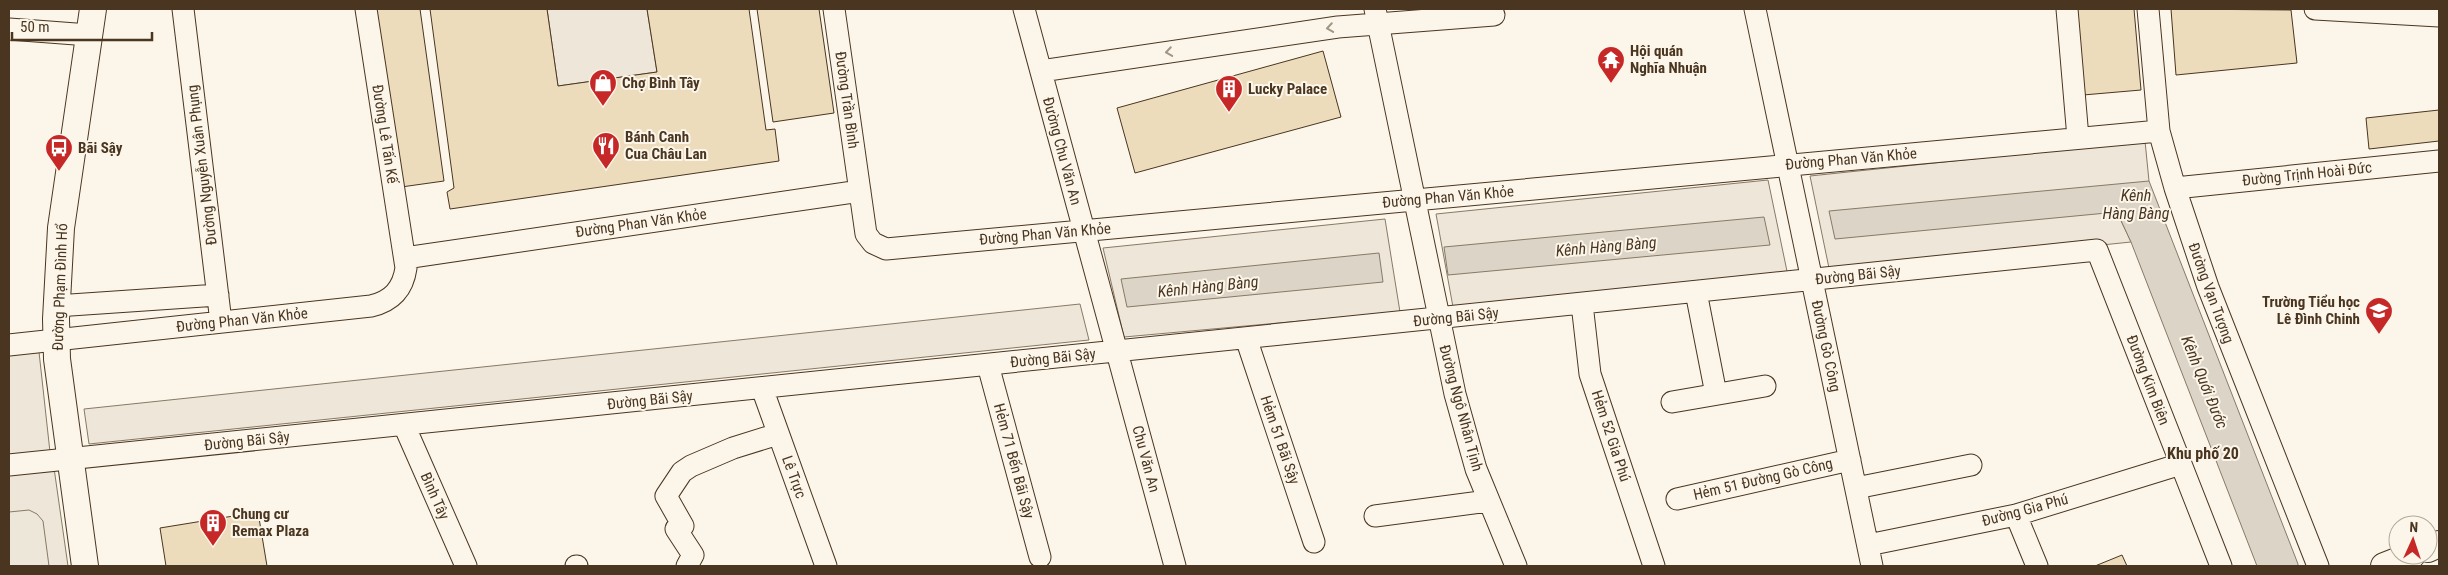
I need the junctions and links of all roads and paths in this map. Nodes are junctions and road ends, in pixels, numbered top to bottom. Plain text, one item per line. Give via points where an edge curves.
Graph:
1 (93, 9) edge
2 (183, 9) edge
3 (366, 9) edge
4 (834, 9) edge
5 (1755, 9) edge
6 (2067, 9) edge
7 (2148, 9) edge
8 (2315, 9) edge
9 (1030, 10) edge
10 (1494, 15) dead end
11 (1377, 16) edge
12 (2439, 16) edge
13 (9, 28) edge
14 (90, 36) junction
15 (1042, 72) junction
16 (2159, 131) junction
17 (2078, 138) junction
18 (2439, 161) edge
19 (1788, 165) junction
20 (2175, 188) junction
21 (860, 191) junction
22 (1414, 200) junction
23 (1084, 230) junction
24 (2097, 250) joint
25 (405, 258) junction
26 (1812, 280) junction
27 (1696, 292) junction
28 (218, 295) junction
29 (1582, 304) junction
30 (56, 306) junction
31 (1438, 318) junction
32 (221, 322) junction
33 (1246, 338) junction
34 (56, 340) junction
35 (9, 345) edge
36 (1116, 352) junction
37 (988, 365) junction
38 (1765, 386) dead end
39 (762, 388) junction
40 (1716, 394) junction
41 (1672, 402) dead end
42 (404, 425) junction
43 (778, 434) junction
44 (71, 459) junction
45 (1850, 460) junction
46 (2181, 464) junction
47 (1971, 465) dead end
48 (9, 466) edge
49 (1856, 488) junction
50 (1677, 499) dead end
51 (1488, 502) junction
52 (2016, 515) junction
53 (1375, 516) dead end
54 (1314, 542) dead end
55 (1040, 557) dead end
56 (1870, 561) edge
57 (85, 566) edge
58 (466, 566) edge
59 (687, 566) edge
60 (826, 566) edge
61 (1175, 566) edge
62 (1516, 566) edge
63 (1654, 566) edge
64 (2037, 566) edge
65 (2221, 566) edge
66 (2318, 566) edge

1 - 14 main road, Đường Phạm Đình Hổ
2 - 28 street, Đường Nguyễn Xuân Phụng
3 - 25 street, Đường Lê Tấn Kế
4 - 21 street, Đường Trần Bình
5 - 19 street, Đường Gò Công
6 - 17 street
7 - 16 street, Đường Vạn Tượng
8 - 12 street
9 - 15 street, Đường Chu Văn An
10 - 11 street
11 -> 15 street via 1338,27
11 - 22 street, Đường Ngô Nhân Tịnh
13 - 14 street
14 - 30 main road, Đường Phạm Đình Hổ via 61,228
15 - 23 street, Đường Chu Văn An
16 - 17 street, Đường Phan Văn Khỏe
16 - 20 street, Đường Vạn Tượng
17 - 19 street, Đường Phan Văn Khỏe
18 - 20 street, Đường Trịnh Hoài Đức
19 - 22 street, Đường Phan Văn Khỏe
19 - 26 street, Đường Gò Công
20 - 66 street, Đường Vạn Tượng via 2208,287
21 - 23 street, Đường Phan Văn Khỏe via 866,234 872,244 886,248
21 - 25 street, Đường Phan Văn Khỏe
22 - 23 street, Đường Phan Văn Khỏe
22 - 31 street, Đường Ngô Nhân Tịnh
23 - 36 street, Đường Chu Văn An
24 - 26 street, Đường Bãi Sậy
24 - 46 street, Đường Kim Biên
25 - 32 street, Đường Phan Văn Khỏe via 405,277 401,286 380,304
26 - 27 street, Đường Bãi Sậy
26 - 45 street, Đường Gò Công
27 - 29 street, Đường Bãi Sậy
27 - 40 street
28 - 30 street
28 - 32 street, Đường Nguyễn Xuân Phụng
29 - 31 street, Đường Bãi Sậy
29 - 63 street, Hẻm 52 Gia Phú via 1590,374
30 - 34 main road, Đường Phạm Đình Hổ
31 - 33 street, Đường Bãi Sậy
31 - 51 street, Đường Ngô Nhân Tịnh via 1467,438
32 - 34 street, Đường Phan Văn Khỏe
33 - 36 street, Đường Bãi Sậy
33 - 54 street, Hẻm 51 Bãi Sậy
34 - 35 street, Đường Phan Văn Khỏe
34 - 44 main road, Đường Phạm Đình Hổ
36 - 37 street, Đường Bãi Sậy
36 - 61 street, Chu Văn An
37 - 39 street, Đường Bãi Sậy
37 - 55 street, Hẻm 71 Bến Bãi Sậy
38 - 40 street
39 - 42 street, Đường Bãi Sậy
39 - 43 street, Lê Trực
40 - 41 street
42 - 44 street, Đường Bãi Sậy
42 - 58 street, Bình Tây
43 - 59 street via 733,448 682,472 666,496 683,526 676,529 693,555
43 - 60 street, Lê Trực
44 - 48 street, Đường Bãi Sậy
44 - 57 main road, Đường Phạm Đình Hổ
45 - 49 street, Đường Gò Công
45 - 50 street, Hẻm 51 Đường Gò Công
46 - 52 street, Đường Gia Phú
46 - 65 street, Đường Kim Biên
47 - 49 street
49 - 56 street, Đường Gò Công
51 - 53 street
51 - 62 street, Đường Ngô Nhân Tịnh
52 - 56 street, Đường Gia Phú
52 - 64 street

